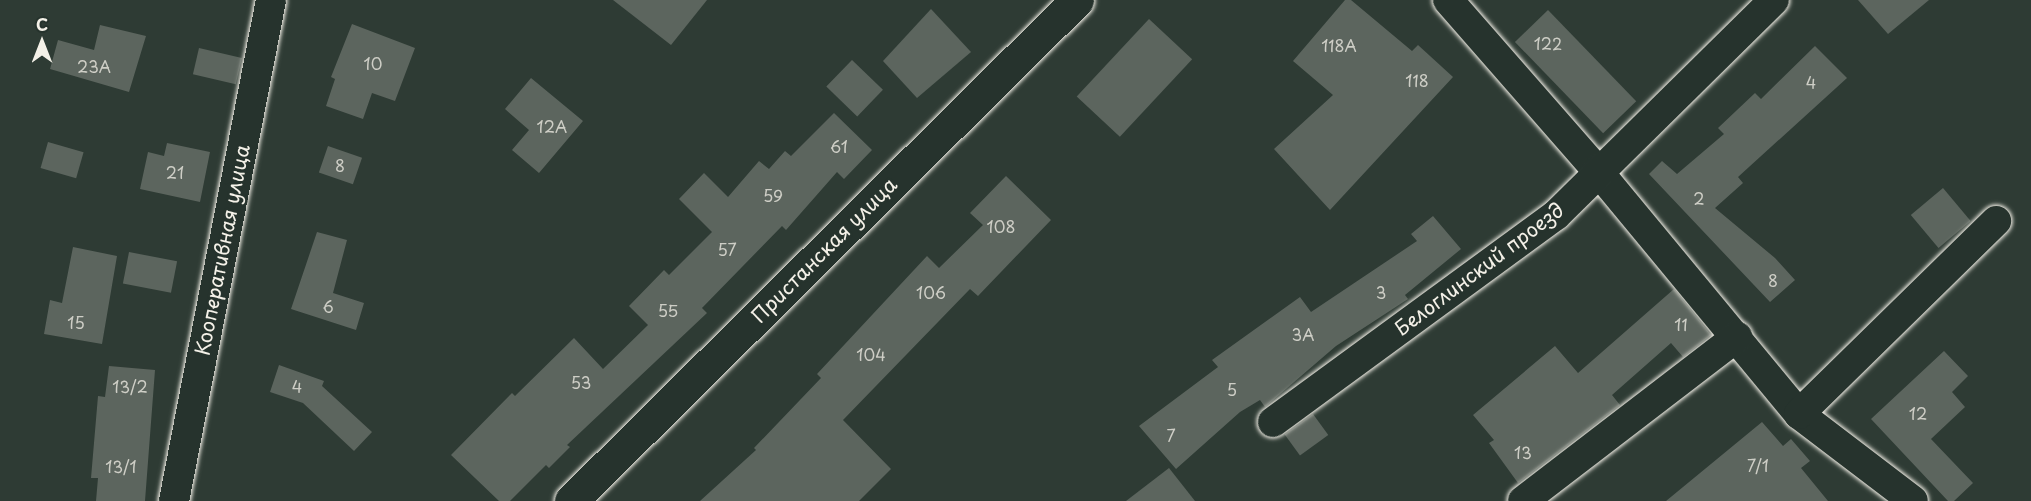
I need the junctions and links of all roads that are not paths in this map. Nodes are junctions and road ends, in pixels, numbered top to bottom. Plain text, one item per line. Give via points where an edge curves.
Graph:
1 (271, 0) edge
2 (1077, 0) edge
3 (1448, 0) edge
4 (1774, 0) edge
5 (1597, 170) junction
6 (1996, 221) dead end
7 (1737, 337) junction
8 (1799, 414) junction
9 (1273, 422) dead end
10 (174, 501) edge
11 (571, 501) edge
12 (1523, 501) edge
13 (1913, 501) edge

1 - 10 street, Кооперативная улица
2 - 11 street, Пристанская улица
3 - 5 street
4 - 5 street, Белоглинский проезд
5 - 7 street
5 - 9 street, Белоглинский проезд via 1556,214
6 - 8 street
7 - 8 street
7 - 12 street
8 - 13 street

